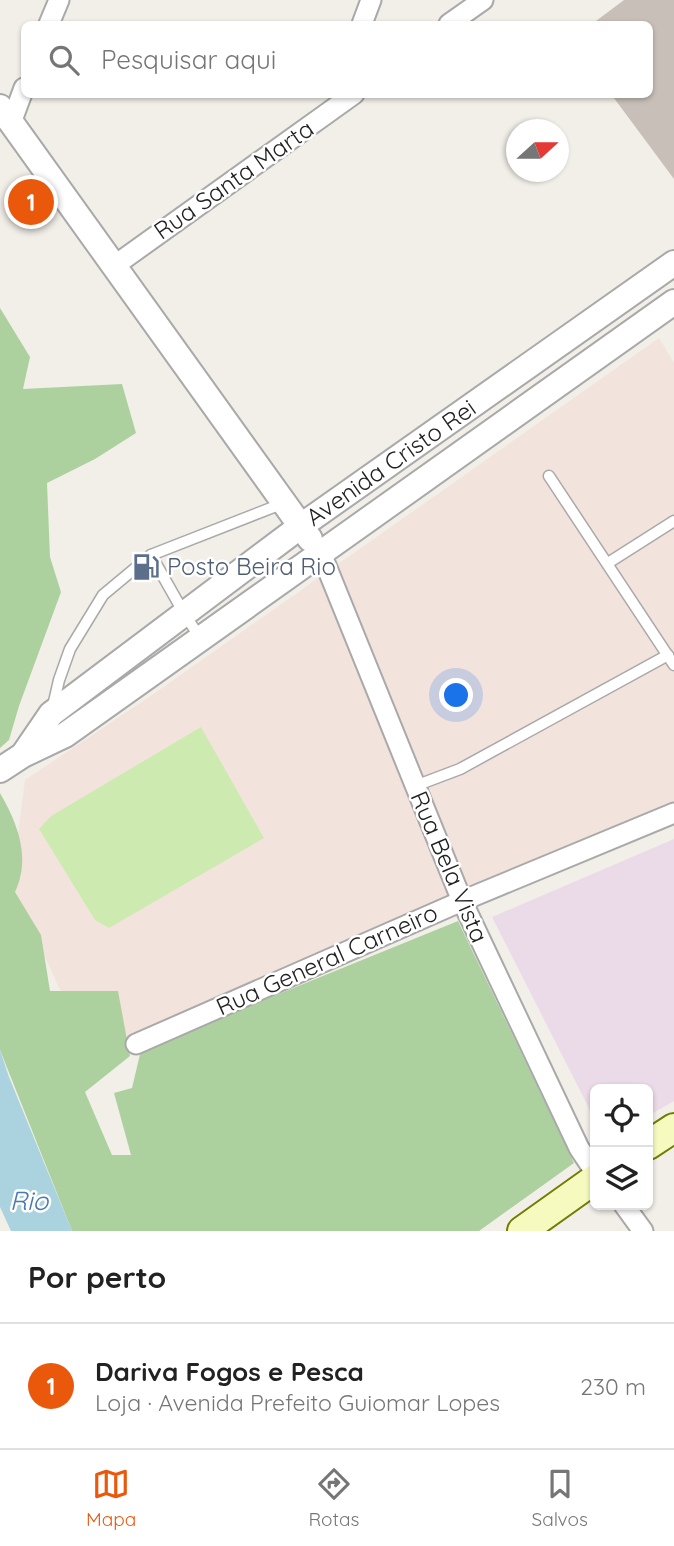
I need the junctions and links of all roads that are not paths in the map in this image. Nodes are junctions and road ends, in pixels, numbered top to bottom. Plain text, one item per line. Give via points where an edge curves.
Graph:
1 (59, 0) edge
2 (371, 0) edge
3 (483, 0) edge
4 (50, 21) edge
5 (363, 21) edge
6 (453, 21) edge
7 (21, 92) edge
8 (332, 98) edge
9 (349, 98) edge
10 (5, 115) edge
11 (326, 115) junction
12 (674, 263) edge
13 (114, 266) junction
14 (674, 302) edge
15 (549, 476) dead end
16 (285, 503) junction
17 (674, 521) edge
18 (301, 526) junction
19 (321, 554) junction
20 (151, 555) junction
21 (608, 563) junction
22 (185, 615) junction
23 (202, 639) junction
24 (668, 655) junction
25 (674, 665) edge
26 (51, 714) junction
27 (23, 755) junction
28 (0, 770) edge
29 (415, 786) junction
30 (674, 813) edge
31 (462, 901) junction
32 (136, 1044) dead end
33 (674, 1128) edge
34 (653, 1142) edge
35 (590, 1164) edge
36 (590, 1183) edge
37 (628, 1210) edge
38 (522, 1231) edge
39 (643, 1231) edge

1 - 4 street
2 - 5 street
3 - 6 street
7 - 10 street
8 - 11 street
9 - 11 street, Rua Santa Marta
10 - 13 street
11 - 13 street, Rua Santa Marta
12 - 18 street, Avenida Cristo Rei
13 - 16 street
14 - 19 street, Avenida Cristo Rei
15 - 21 lane
16 - 18 street
16 - 20 lane
17 - 21 lane
18 - 19 street
18 - 22 street, Avenida Cristo Rei
19 - 23 street, Avenida Cristo Rei
19 - 29 street, Rua Bela Vista
20 - 22 lane
20 - 26 lane via 103,595 70,649
21 - 24 lane
22 - 23 lane
22 - 26 street, Avenida Cristo Rei
23 - 27 street, Avenida Cristo Rei via 65,735
24 - 25 lane
24 - 29 lane via 460,769
26 - 27 street, Avenida Cristo Rei
27 - 28 street, Avenida Cristo Rei
29 - 31 street, Rua Bela Vista
30 - 31 street, Rua General Carneiro
31 - 32 street, Rua General Carneiro
31 - 35 street, Rua Bela Vista
33 - 34 main road
36 - 38 main road
37 - 39 street

